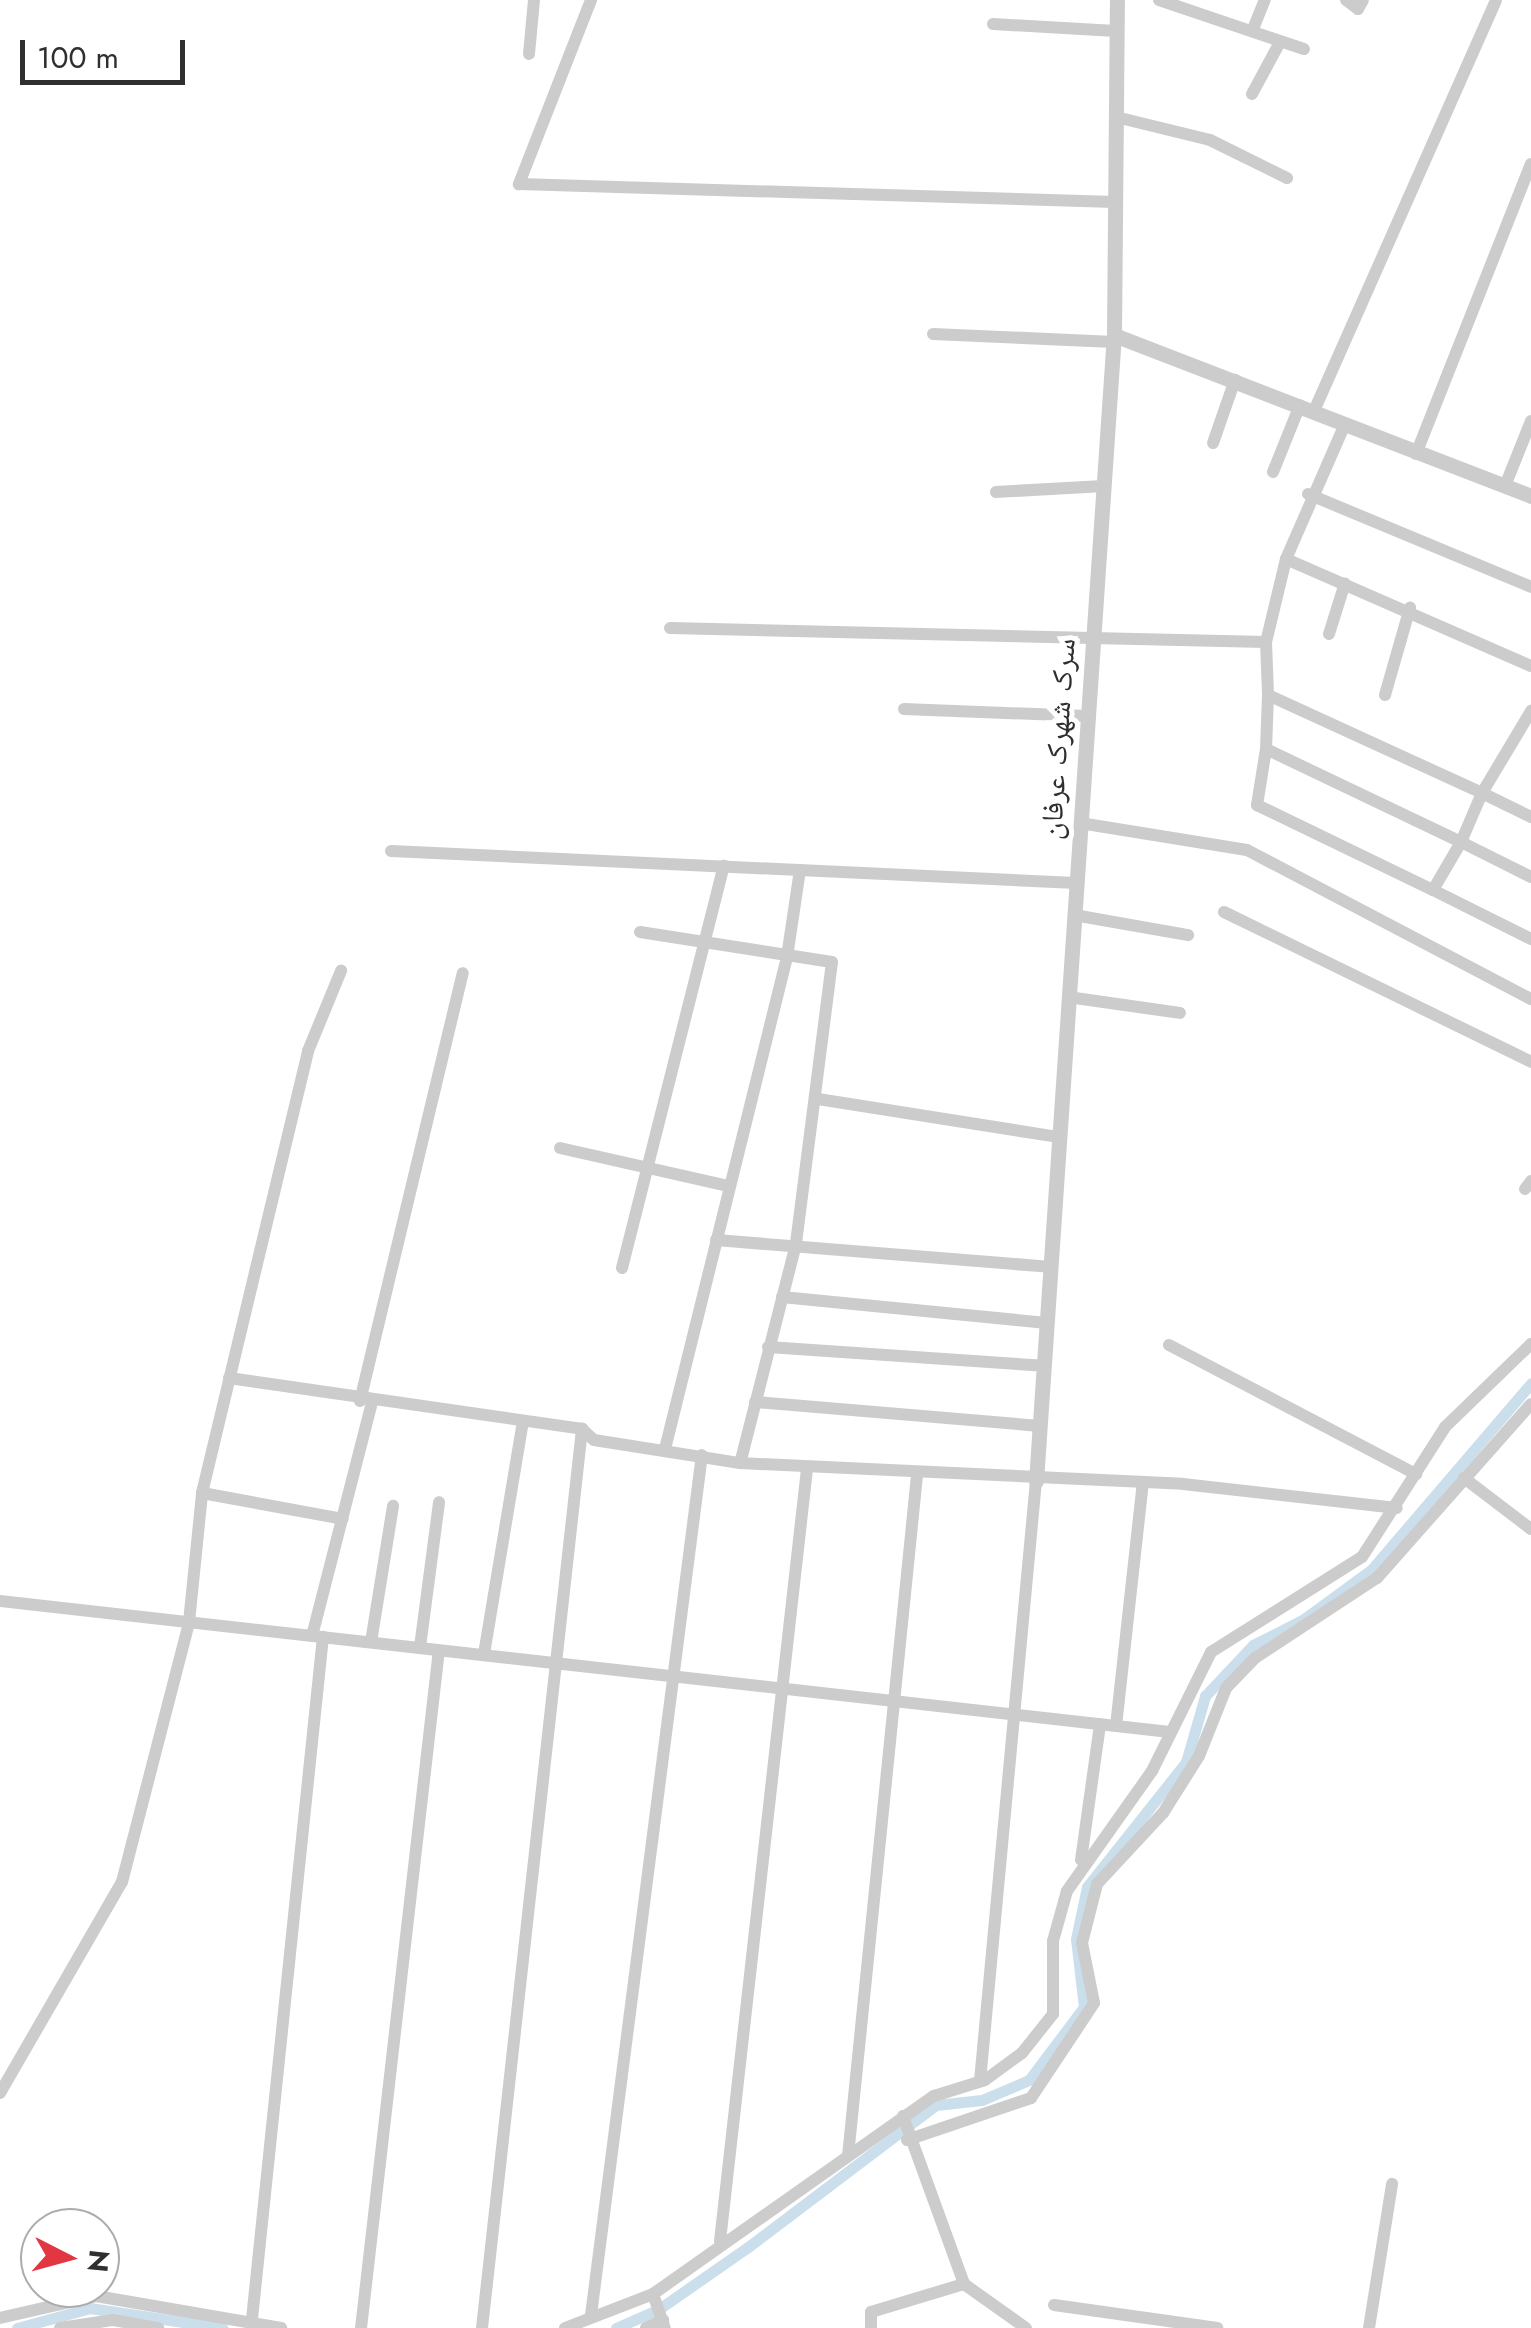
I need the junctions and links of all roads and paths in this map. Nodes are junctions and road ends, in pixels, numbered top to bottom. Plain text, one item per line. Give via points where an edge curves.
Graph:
1 (534, 0) edge
2 (592, 0) edge
3 (1116, 0) edge
4 (1160, 0) edge
5 (1265, 0) edge
6 (1346, 0) edge
7 (1362, 0) edge
8 (1489, 3) edge
9 (993, 24) dead end
10 (1253, 29) junction
11 (1116, 31) junction
12 (1280, 42) junction
13 (1304, 50) dead end
14 (530, 54) dead end
15 (1252, 94) dead end
16 (1116, 117) junction
17 (1531, 164) edge
18 (1288, 178) dead end
19 (1115, 202) junction
20 (933, 334) dead end
21 (1114, 338) junction
22 (1235, 380) junction
23 (1307, 408) junction
24 (1531, 421) edge
25 (1345, 424) junction
26 (1213, 443) dead end
27 (1416, 454) junction
28 (1273, 472) dead end
29 (1104, 486) junction
30 (1505, 486) junction
31 (996, 492) dead end
32 (1308, 494) junction
33 (1531, 496) edge
34 (1286, 559) junction
35 (1345, 583) junction
36 (1531, 587) edge
37 (1410, 608) junction
38 (670, 628) dead end
39 (1329, 634) dead end
40 (1092, 640) junction
41 (1266, 642) junction
42 (1531, 666) edge
43 (1268, 695) junction
44 (1385, 695) dead end
45 (904, 709) dead end
46 (1531, 711) edge
47 (1087, 716) junction
48 (1525, 739) edge
49 (1266, 749) junction
50 (1482, 792) junction
51 (1531, 817) edge
52 (1080, 823) junction
53 (1461, 842) junction
54 (390, 850) dead end
55 (724, 866) junction
56 (800, 870) junction
57 (1531, 878) edge
58 (1076, 883) junction
59 (1433, 890) junction
60 (1224, 912) dead end
61 (1074, 915) junction
62 (640, 932) dead end
63 (1188, 935) dead end
64 (1531, 939) edge
65 (698, 942) junction
66 (787, 957) junction
67 (341, 971) dead end
68 (463, 973) dead end
69 (1068, 997) junction
70 (1531, 999) edge
71 (1180, 1013) dead end
72 (1531, 1062) edge
73 (818, 1099) junction
74 (1059, 1138) junction
75 (560, 1148) dead end
76 (646, 1168) junction
77 (729, 1186) junction
78 (716, 1240) junction
79 (796, 1244) junction
80 (1050, 1266) junction
81 (622, 1268) dead end
82 (782, 1298) junction
83 (1046, 1323) junction
84 (1531, 1344) edge
85 (1169, 1345) dead end
86 (768, 1347) junction
87 (1044, 1366) junction
88 (229, 1378) junction
89 (366, 1402) junction
90 (755, 1402) junction
91 (1529, 1410) edge
92 (523, 1422) junction
93 (1040, 1426) junction
94 (582, 1429) junction
95 (665, 1449) junction
96 (702, 1455) junction
97 (740, 1463) junction
98 (807, 1469) junction
99 (1416, 1474) junction
100 (917, 1476) junction
101 (1464, 1478) junction
102 (1036, 1481) junction
103 (1143, 1482) junction
104 (202, 1493) junction
105 (438, 1502) dead end
106 (393, 1506) dead end
107 (1397, 1508) junction
108 (343, 1520) junction
109 (1531, 1529) edge
110 (1362, 1557) junction
111 (1378, 1576) junction
112 (0, 1601) edge
113 (189, 1622) junction
114 (318, 1636) junction
115 (371, 1642) junction
116 (420, 1647) junction
117 (439, 1650) junction
118 (484, 1654) junction
119 (552, 1662) junction
120 (671, 1671) junction
121 (781, 1688) junction
122 (893, 1701) junction
123 (1014, 1714) junction
124 (1100, 1724) junction
125 (1116, 1726) junction
126 (1170, 1732) junction
127 (1081, 1864) junction
128 (980, 2081) junction
129 (0, 2093) edge
130 (904, 2128) junction
131 (848, 2156) junction
132 (1392, 2184) dead end
133 (720, 2241) junction
134 (964, 2284) junction
135 (655, 2298) junction
136 (1054, 2305) dead end
137 (590, 2315) junction
138 (0, 2318) edge
139 (252, 2319) junction
140 (664, 2324) edge
141 (60, 2328) edge
142 (158, 2328) edge
143 (282, 2328) edge
144 (360, 2328) edge
145 (482, 2328) edge
146 (565, 2328) edge
147 (646, 2328) edge
148 (870, 2328) edge
149 (1026, 2328) edge
150 (1218, 2328) edge
151 (1369, 2328) edge

1 - 14 street
2 - 19 street via 520,184
3 - 11 street, سرک شهرک عرفان
4 - 10 street
5 - 10 street
6 - 7 street via 1358,9
8 - 23 street
9 - 11 street
10 - 12 street
11 - 16 street, سرک شهرک عرفان
12 - 13 street
12 - 15 street
16 - 18 street via 1210,140
16 - 19 street, سرک شهرک عرفان
17 - 27 street
19 - 21 street, سرک شهرک عرفان
20 - 21 street
21 - 22 street
21 - 29 street, سرک شهرک عرفان
22 - 23 street
22 - 26 street
23 - 25 street
23 - 28 street
24 - 30 street
25 - 27 street
25 - 32 street
27 - 30 street
29 - 31 street
29 - 40 street, سرک شهرک عرفان
30 - 33 street
32 - 34 street
32 - 36 street
34 - 35 street
34 - 41 street
35 - 37 street
35 - 39 street
37 - 42 street
37 - 44 street
38 - 40 street
40 - 41 street
40 - 47 street, سرک شهرک عرفان
41 - 43 street
43 - 49 street
43 - 50 street
45 - 47 street
46 - 48 street
47 - 52 street, سرک شهرک عرفان
48 - 50 street
49 - 53 street
49 - 59 street via 1257,805
50 - 51 street
50 - 53 street
52 - 58 street, سرک شهرک عرفان
52 - 70 street via 1247,850
53 - 57 street
53 - 59 street
54 - 55 street
55 - 56 street
55 - 65 street
56 - 58 street
56 - 66 street
58 - 61 street, سرک شهرک عرفان
59 - 64 street
60 - 72 street
61 - 63 street
61 - 69 street, سرک شهرک عرفان
62 - 65 street
65 - 66 street
65 - 76 street
66 - 73 street via 832,962
66 - 77 street
67 - 88 street via 308,1051
68 - 89 street
69 - 71 street
69 - 74 street, سرک شهرک عرفان
73 - 74 street
73 - 79 street
74 - 80 street, سرک شهرک عرفان
75 - 76 street
76 - 77 street
76 - 81 street
77 - 78 street
78 - 79 street
78 - 95 street
79 - 80 street
79 - 82 street
80 - 83 street, سرک شهرک عرفان
82 - 83 street
82 - 86 street
83 - 87 street, سرک شهرک عرفان
84 - 99 street via 1444,1427
85 - 99 street
86 - 87 street
86 - 90 street
87 - 93 street, سرک شهرک عرفان
88 - 89 street
88 - 104 street
89 - 92 street
89 - 108 street
90 - 93 street
90 - 97 street
91 - 101 street
92 - 94 street
92 - 118 street
93 - 102 street, سرک شهرک عرفان
94 - 95 street via 594,1440
94 - 119 street
95 - 96 street
96 - 97 street
96 - 120 street
97 - 98 street
98 - 100 street
98 - 121 street
99 - 107 street
100 - 102 street
100 - 122 street
101 - 109 street
101 - 111 street
102 - 103 street
102 - 123 street
103 - 107 street
103 - 125 street
104 - 108 street
104 - 113 street
105 - 116 street
106 - 115 street
107 - 110 street
108 - 114 street
110 - 111 street
110 - 126 street via 1211,1652
111 - 130 street via 1254,1658 1226,1688 1199,1756 1163,1813 1097,1884 1082,1943 1094,2003 1032,2098
112 - 113 street
113 - 114 street
113 - 129 street via 122,1882
114 - 115 street
114 - 139 street
115 - 116 street
116 - 117 street
117 - 118 street
117 - 144 street
118 - 119 street
119 - 120 street
119 - 145 street
120 - 121 street
120 - 137 street
121 - 122 street
121 - 133 street
122 - 123 street
122 - 131 street
123 - 124 street
123 - 128 street
124 - 125 street
124 - 127 street
125 - 126 street
126 - 127 street via 1152,1771
127 - 128 street via 1053,1941 1053,2014 1022,2053
128 - 130 street
130 - 131 street
130 - 134 street
131 - 133 street
132 - 151 street
133 - 135 street
134 - 148 street via 871,2312
134 - 149 street
135 - 137 street
135 - 140 street
136 - 150 street
137 - 146 street
138 - 139 street via 96,2296
139 - 143 street
140 - 147 street
141 - 142 street via 113,2320

